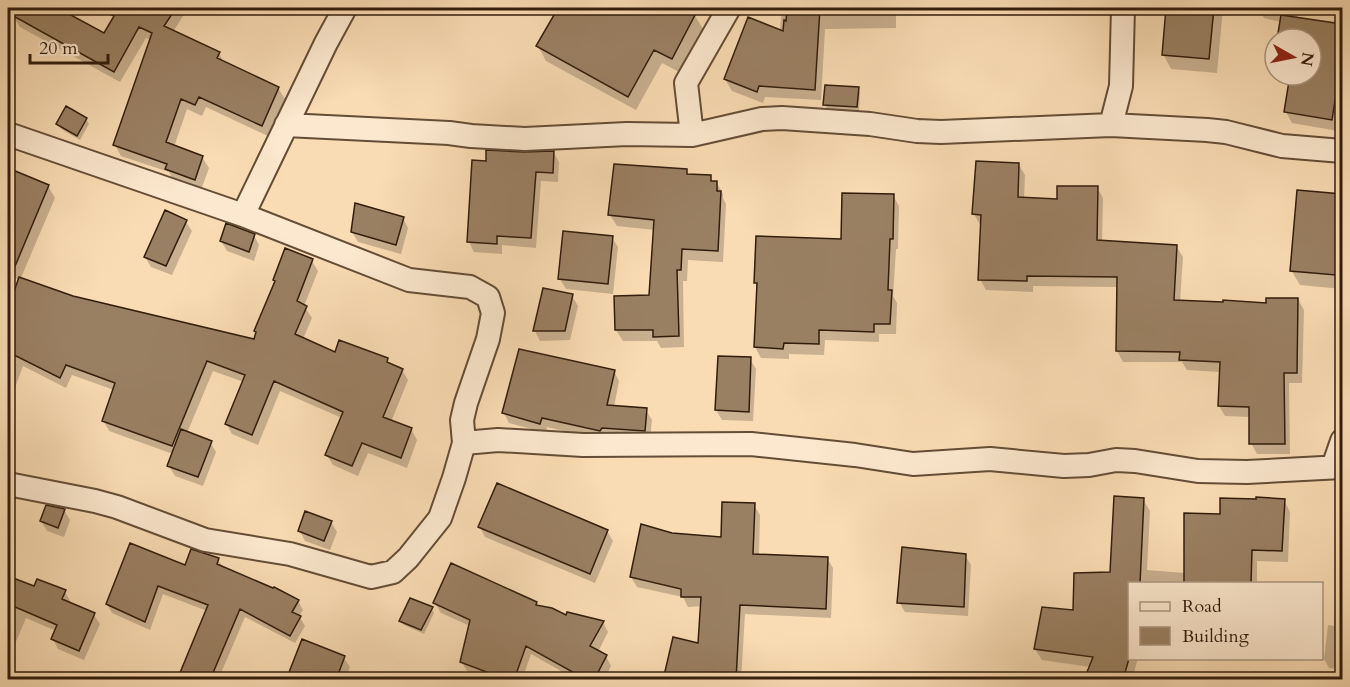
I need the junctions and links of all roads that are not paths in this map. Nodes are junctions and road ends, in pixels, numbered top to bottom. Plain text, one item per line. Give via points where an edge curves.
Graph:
1 (345, 8) edge
2 (729, 8) edge
3 (1123, 8) edge
4 (286, 125) junction
5 (1111, 125) junction
6 (8, 134) edge
7 (692, 135) junction
8 (1342, 151) edge
9 (243, 215) junction
10 (1342, 441) edge
11 (464, 443) junction
12 (1338, 467) edge
13 (8, 484) edge

1 - 4 street
2 - 7 street via 686,83
3 - 5 street via 1121,86
4 - 7 street via 525,139
4 - 9 street
5 - 7 street via 941,132 762,118
5 - 8 street via 1217,131 1281,146
6 - 9 street
9 - 11 street via 409,280 470,287 488,297 493,314 465,403
10 - 12 street
11 - 12 street via 498,440 582,445 751,444 912,464 990,459 1064,466 1125,460 1247,472
11 - 13 street via 440,518 393,572 371,577 290,554 205,540 106,504

